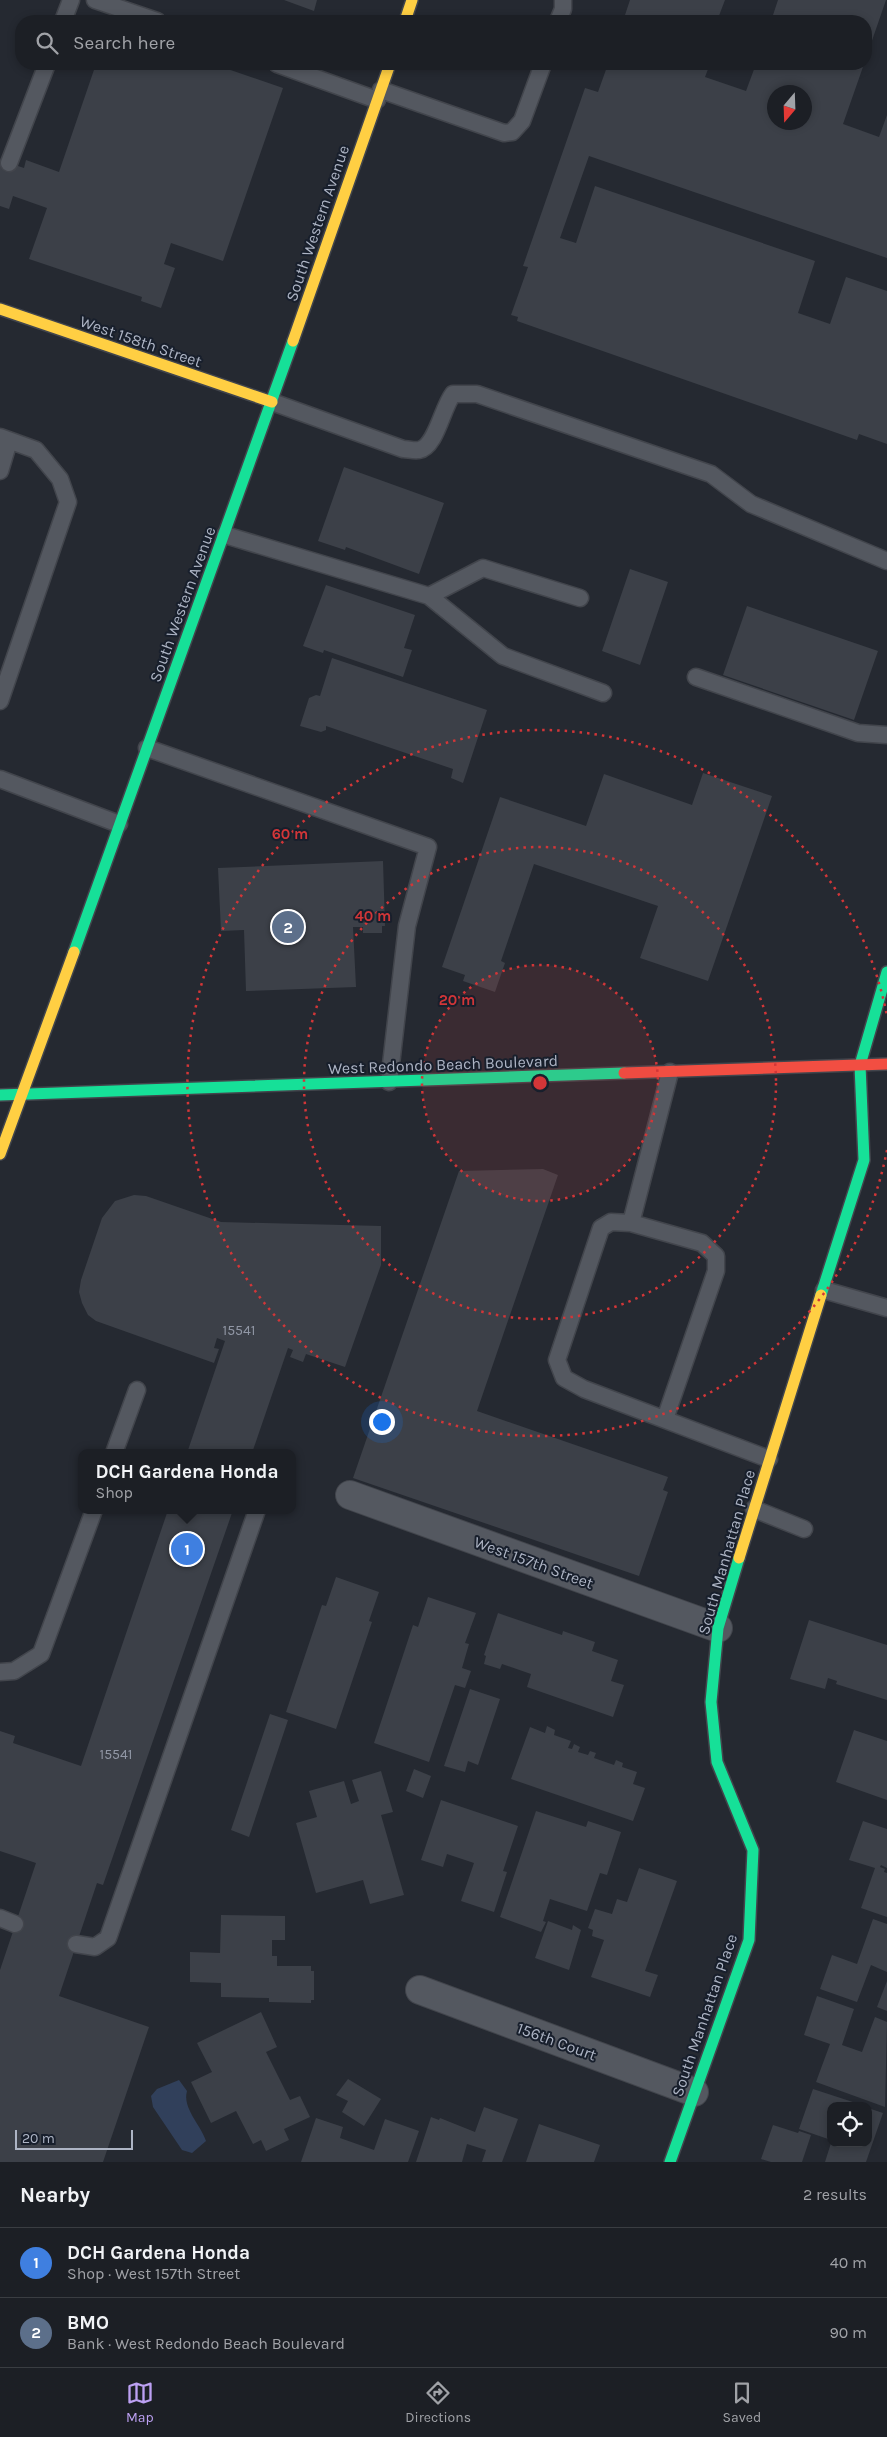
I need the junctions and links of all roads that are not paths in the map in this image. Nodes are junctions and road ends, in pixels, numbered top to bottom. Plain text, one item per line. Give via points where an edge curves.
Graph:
1 (71, 0) edge
2 (95, 0) edge
3 (412, 0) edge
4 (563, 0) edge
5 (65, 15) edge
6 (141, 15) edge
7 (407, 15) edge
8 (560, 15) edge
9 (44, 70) edge
10 (297, 70) edge
11 (388, 70) edge
12 (541, 70) edge
13 (379, 95) junction
14 (9, 163) dead end
15 (0, 310) edge
16 (272, 402) junction
17 (5, 439) edge
18 (0, 471) edge
19 (225, 535) junction
20 (887, 561) edge
21 (429, 596) junction
22 (580, 598) dead end
23 (696, 677) dead end
24 (603, 693) dead end
25 (0, 701) edge
26 (887, 735) edge
27 (147, 748) junction
28 (0, 779) edge
29 (119, 824) junction
30 (887, 972) edge
31 (887, 1064) edge
32 (860, 1065) junction
33 (670, 1072) junction
34 (389, 1082) junction
35 (0, 1095) edge
36 (21, 1095) junction
37 (0, 1154) edge
38 (631, 1223) junction
39 (824, 1290) junction
40 (887, 1308) edge
41 (137, 1390) dead end
42 (664, 1419) junction
43 (115, 1449) edge
44 (769, 1459) junction
45 (350, 1495) dead end
46 (754, 1509) junction
47 (93, 1514) edge
48 (256, 1514) edge
49 (804, 1529) dead end
50 (718, 1628) junction
51 (0, 1672) edge
52 (76, 1944) dead end
53 (420, 1990) dead end
54 (694, 2092) junction
55 (670, 2162) edge

1 - 5 lane
2 - 6 lane
3 - 7 main road
4 - 8 lane
9 - 14 lane
10 - 13 lane
11 - 13 main road, South Western Avenue
12 - 13 lane via 522,121 512,132 504,133
13 - 16 main road, South Western Avenue
15 - 16 main road, West 158th Street
16 - 19 main road, South Western Avenue
16 - 20 lane via 403,449 418,450 432,441 446,403 453,394 477,394 711,474 751,504
17 - 18 lane
17 - 25 lane via 36,450 60,479 68,502
19 - 21 lane
19 - 27 main road, South Western Avenue
21 - 22 lane via 483,568
21 - 24 lane via 503,656
23 - 26 lane via 858,733
27 - 29 main road, South Western Avenue
27 - 34 lane via 428,846 407,926
28 - 29 lane
29 - 36 main road, South Western Avenue
30 - 32 main road, South Manhattan Place
31 - 32 main road, West Redondo Beach Boulevard
32 - 33 main road, West Redondo Beach Boulevard
32 - 39 main road, South Manhattan Place via 864,1160
33 - 34 main road, West Redondo Beach Boulevard
33 - 38 lane
34 - 36 main road, West Redondo Beach Boulevard
35 - 36 main road, West Redondo Beach Boulevard
36 - 37 main road, South Western Avenue
38 - 42 lane via 702,1244 716,1256 716,1271
38 - 42 lane via 611,1222 601,1228 558,1360 564,1378 584,1389
39 - 40 lane
39 - 44 main road, South Manhattan Place
41 - 43 lane
42 - 44 lane
44 - 46 main road, South Manhattan Place
45 - 50 street, West 157th Street
46 - 49 lane
46 - 50 main road, South Manhattan Place
47 - 51 lane via 41,1654 14,1671
48 - 52 lane via 108,1938 96,1947
50 - 54 main road, South Manhattan Place via 711,1702 717,1762 753,1850 749,1940
53 - 54 street, 156th Court
54 - 55 main road, South Manhattan Place

